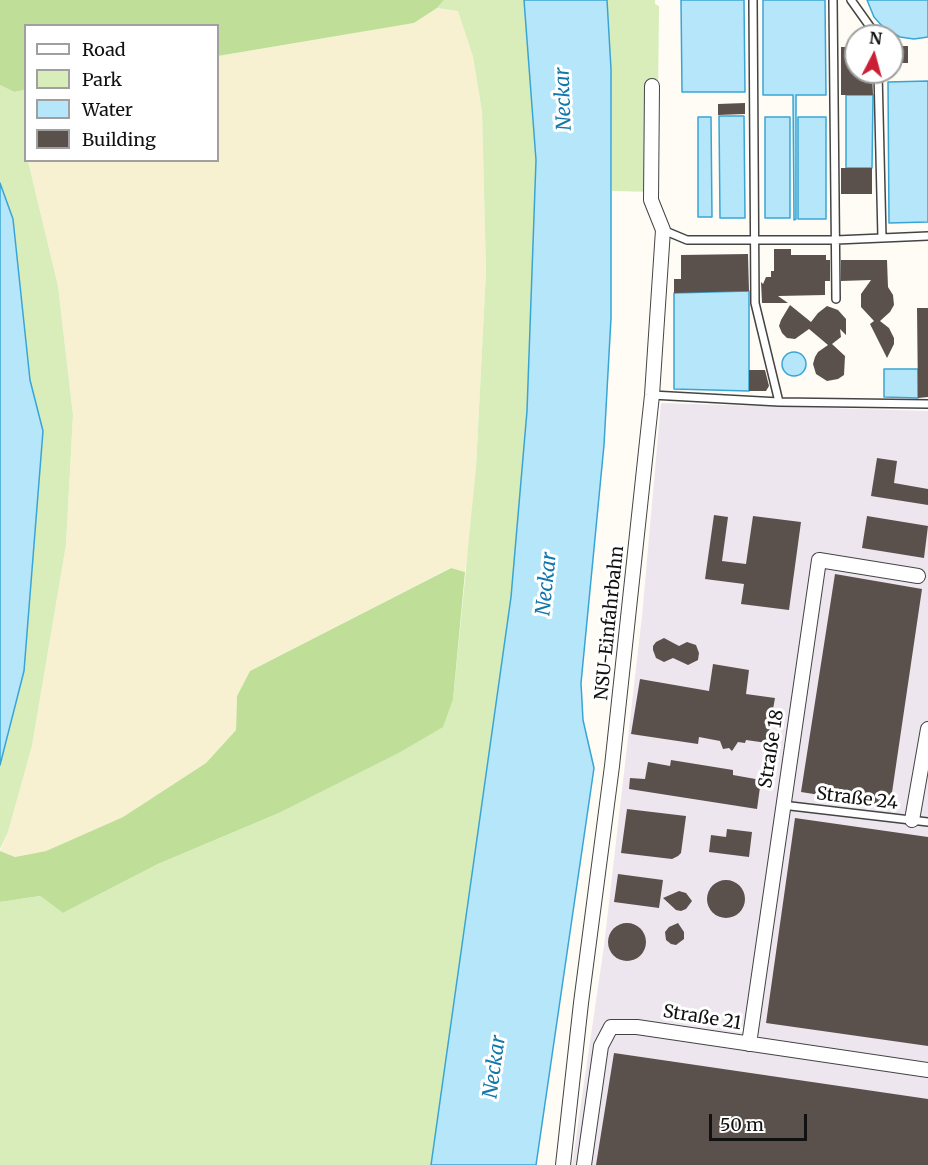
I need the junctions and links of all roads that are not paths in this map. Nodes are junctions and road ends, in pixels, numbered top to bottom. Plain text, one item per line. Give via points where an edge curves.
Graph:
1 (753, 0) edge
2 (833, 0) edge
3 (851, 0) edge
4 (868, 24) edge
5 (878, 84) edge
6 (652, 86) dead end
7 (663, 230) junction
8 (928, 236) edge
9 (882, 238) junction
10 (755, 240) junction
11 (836, 240) junction
12 (836, 299) dead end
13 (652, 395) junction
14 (779, 402) junction
15 (928, 404) edge
16 (918, 576) dead end
17 (928, 729) edge
18 (782, 805) junction
19 (912, 820) junction
20 (928, 822) edge
21 (749, 1044) junction
22 (928, 1070) edge
23 (563, 1165) edge
24 (584, 1165) edge

1 - 10 lane
2 - 11 lane
3 - 4 lane
5 - 9 lane
6 - 7 street, NSU-Einfahrbahn via 651,200
7 - 10 lane via 687,240
7 - 13 street, NSU-Einfahrbahn
8 - 9 lane
9 - 11 lane
10 - 11 lane
10 - 14 lane via 755,303
11 - 12 lane
13 - 14 lane
13 - 23 street, NSU-Einfahrbahn
14 - 15 lane
16 - 18 street, Straße 18 via 819,560
17 - 19 street
18 - 19 lane, Straße 24
18 - 21 street, Straße 18
19 - 20 lane, Straße 24
21 - 22 street, Straße 21
21 - 24 street, Straße 21 via 637,1027 611,1027 601,1046

